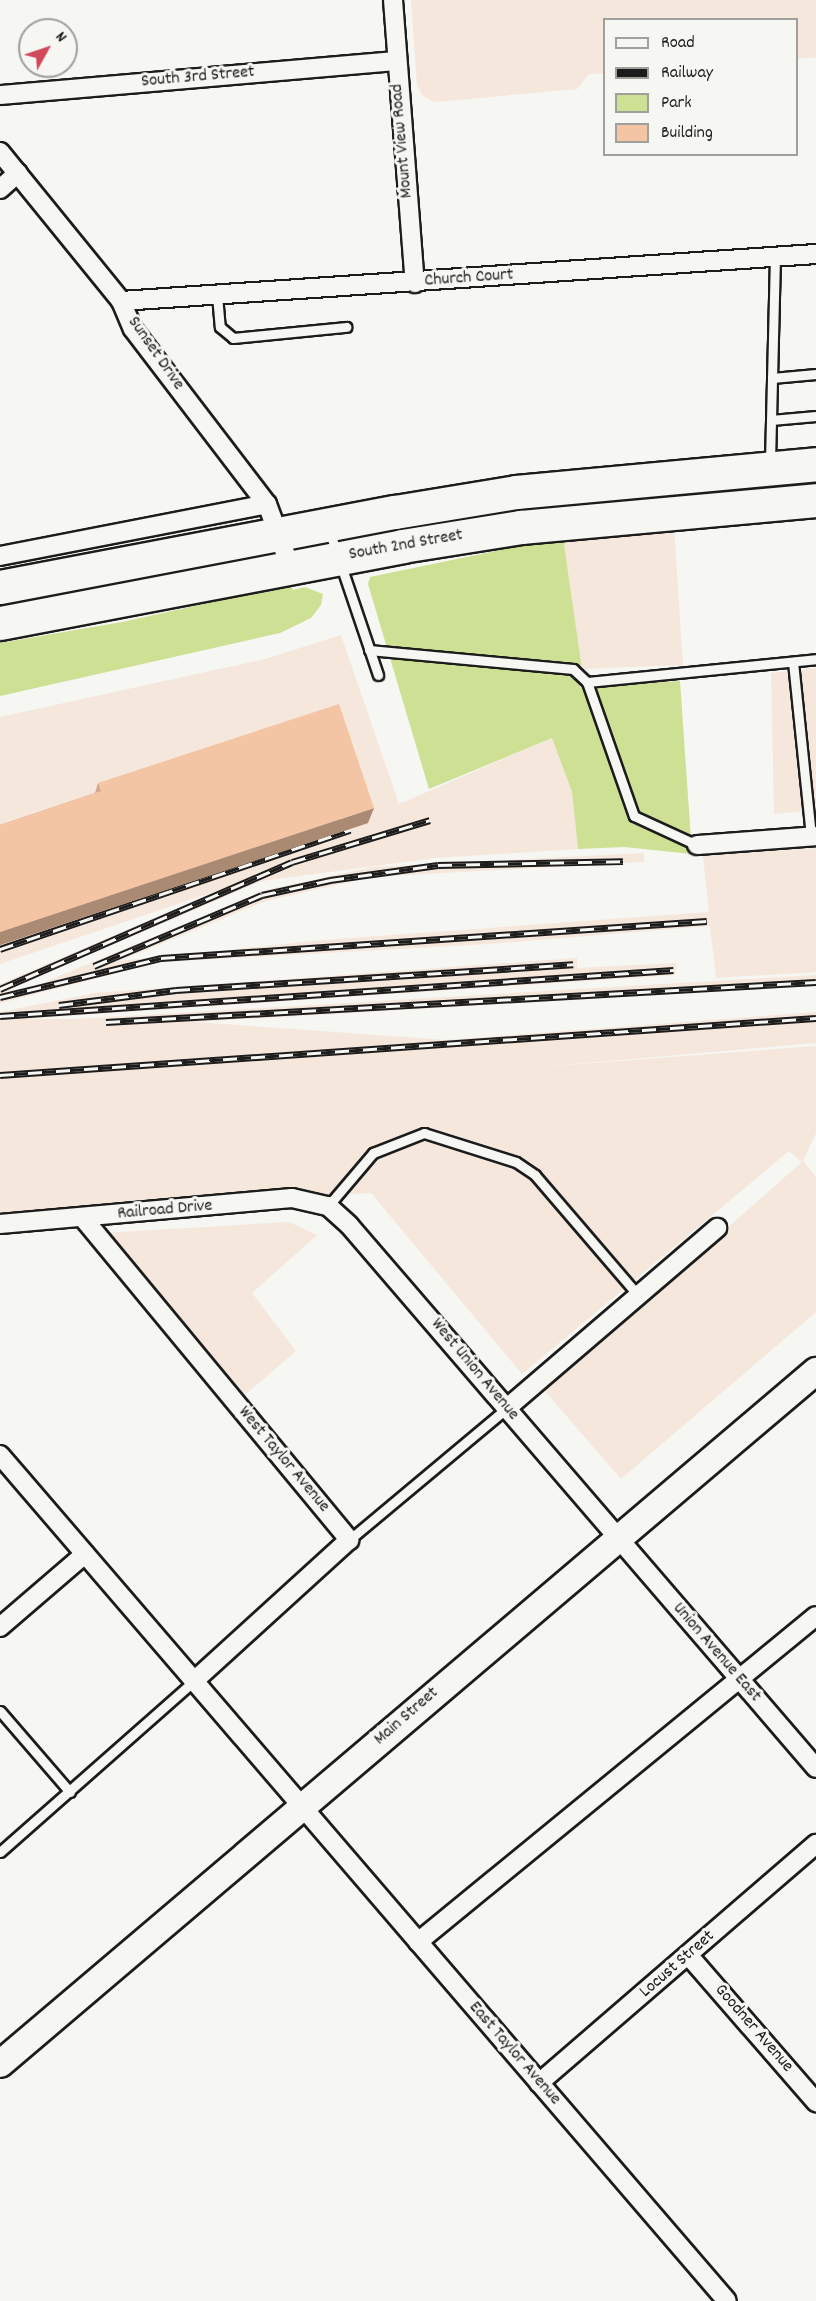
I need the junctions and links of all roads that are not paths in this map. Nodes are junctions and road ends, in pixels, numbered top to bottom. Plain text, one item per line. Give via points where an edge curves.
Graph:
1 (393, 0) edge
2 (396, 61) junction
3 (0, 95) edge
4 (0, 152) edge
5 (18, 173) junction
6 (0, 189) edge
7 (816, 254) edge
8 (775, 257) junction
9 (415, 283) junction
10 (217, 295) junction
11 (121, 302) junction
12 (346, 327) dead end
13 (816, 374) edge
14 (772, 378) junction
15 (816, 416) edge
16 (771, 420) junction
17 (816, 464) edge
18 (770, 468) junction
19 (816, 500) edge
20 (267, 504) junction
21 (328, 525) junction
22 (282, 535) junction
23 (0, 556) edge
24 (338, 558) junction
25 (291, 569) junction
26 (0, 587) edge
27 (0, 623) edge
28 (369, 650) junction
29 (816, 659) edge
30 (793, 662) junction
31 (378, 675) dead end
32 (587, 682) junction
33 (814, 836) edge
34 (697, 844) joint
35 (328, 1206) junction
36 (83, 1218) junction
37 (0, 1224) edge
38 (717, 1228) dead end
39 (638, 1295) junction
40 (816, 1371) edge
41 (507, 1408) junction
42 (0, 1455) edge
43 (616, 1538) junction
44 (349, 1540) junction
45 (85, 1554) junction
46 (816, 1616) edge
47 (0, 1627) edge
48 (737, 1679) junction
49 (194, 1681) junction
50 (0, 1711) edge
51 (816, 1768) edge
52 (70, 1792) junction
53 (302, 1808) junction
54 (816, 1844) edge
55 (0, 1852) edge
56 (418, 1942) junction
57 (690, 1956) junction
58 (0, 2064) edge
59 (539, 2084) junction
60 (816, 2102) edge
61 (727, 2301) edge

1 - 2 street, Mount View Road
2 - 3 street, South 3rd Street
2 - 9 street, Mount View Road
4 - 5 street, Sunset Drive
5 - 6 street
5 - 11 street, Sunset Drive
7 - 8 street, Church Court
8 - 9 street, Church Court
8 - 14 lane
9 - 10 street, Church Court
10 - 11 street, Church Court
10 - 12 lane via 220,327 233,338
11 - 20 street, Sunset Drive via 133,329
13 - 14 lane
14 - 16 lane
15 - 16 lane
16 - 18 lane
17 - 18 highway, South 2nd Street
18 - 21 highway, South 2nd Street via 516,492
19 - 24 highway, South 2nd Street via 520,527
20 - 22 street, Sunset Drive
20 - 23 street
21 - 22 highway, South 2nd Street
21 - 24 lane
22 - 25 street, Sunset Drive
22 - 26 highway, South 2nd Street
24 - 25 highway, South 2nd Street
24 - 28 lane
25 - 27 highway, South 2nd Street
28 - 31 lane
28 - 32 lane via 573,669
29 - 30 lane
30 - 32 lane via 698,668
30 - 33 lane
32 - 34 lane via 634,816
33 - 34 street
35 - 36 street, Railroad Drive via 292,1198
35 - 39 lane via 373,1153 424,1133 516,1162 535,1175
35 - 41 street, West Union Avenue via 349,1225
36 - 37 street, Railroad Drive
36 - 44 street, West Taylor Avenue
38 - 39 street
39 - 41 street
40 - 43 street, Main Street
41 - 43 street, West Union Avenue
41 - 44 lane
42 - 45 street
43 - 48 street, Union Avenue East
43 - 53 street, Main Street
44 - 49 street
45 - 47 street
45 - 49 street
46 - 48 street
48 - 51 street, Union Avenue East
48 - 56 street
49 - 52 lane
49 - 53 street
50 - 52 lane
52 - 55 lane
53 - 56 street, East Taylor Avenue
53 - 58 street, Main Street
54 - 57 street, Locust Street
56 - 59 street, East Taylor Avenue
57 - 59 street, Locust Street
57 - 60 street, Goodner Avenue
59 - 61 street, East Taylor Avenue

